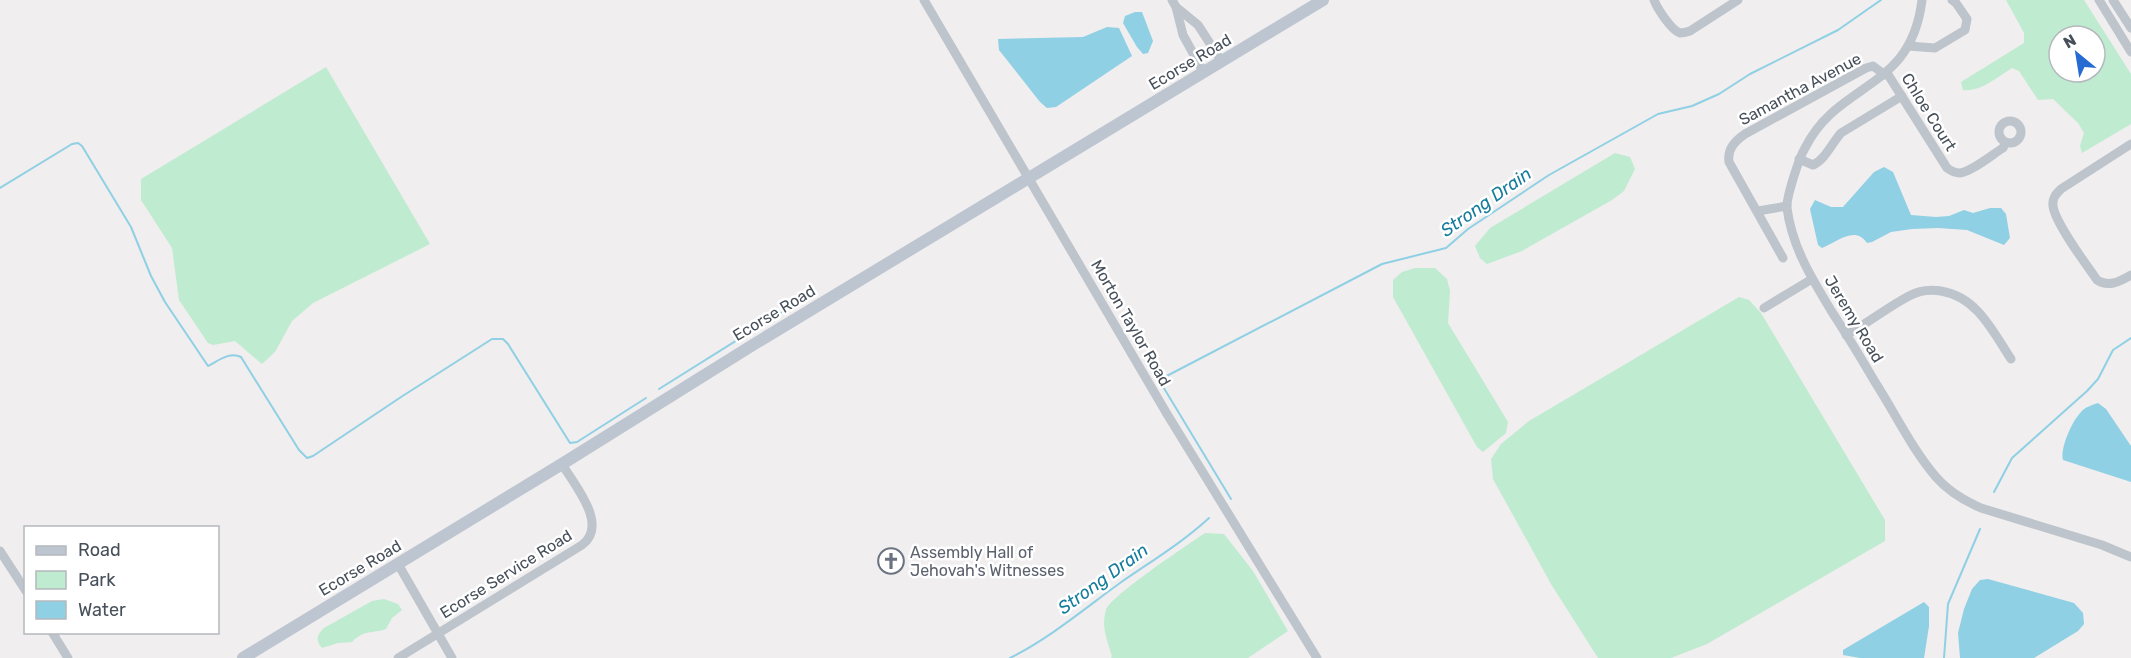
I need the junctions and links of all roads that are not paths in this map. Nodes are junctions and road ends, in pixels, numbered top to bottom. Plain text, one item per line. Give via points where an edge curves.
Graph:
1 (924, 0) edge
2 (1654, 0) edge
3 (1738, 0) edge
4 (1922, 0) edge
5 (1952, 0) edge
6 (2099, 0) edge
7 (2114, 0) edge
8 (1318, 2) edge
9 (1174, 3) edge
10 (2131, 28) edge
11 (1908, 46) junction
12 (2131, 52) edge
13 (1222, 62) junction
14 (1204, 72) junction
15 (1886, 74) junction
16 (1902, 96) junction
17 (2006, 142) dead end
18 (2131, 144) edge
19 (1799, 159) junction
20 (1029, 177) junction
21 (1786, 206) junction
22 (1758, 211) junction
23 (1784, 258) dead end
24 (2131, 275) edge
25 (1812, 279) junction
26 (1764, 308) dead end
27 (1846, 334) junction
28 (2011, 359) dead end
29 (562, 464) junction
30 (0, 551) edge
31 (2131, 558) edge
32 (398, 564) junction
33 (24, 588) edge
34 (53, 634) edge
35 (438, 634) junction
36 (68, 658) edge
37 (243, 658) edge
38 (398, 658) edge
39 (452, 658) edge
40 (1317, 658) edge

1 - 20 street, Morton Taylor Road
2 - 3 street via 1681,33
4 - 11 street, Jeremy Road
5 - 11 street via 1967,19 1965,30 1935,48
6 - 12 street
7 - 10 street
8 - 13 main road, Ecorse Road
9 - 13 street via 1198,25
9 - 14 street via 1183,35
11 - 15 street, Jeremy Road
13 - 14 main road, Ecorse Road
14 - 20 main road, Ecorse Road
15 - 16 street, Chloe Court
15 - 19 street, Jeremy Road via 1821,121
15 - 22 street, Samantha Avenue via 1873,66 1866,69 1736,140 1728,155 1729,162
16 - 17 street, Chloe Court via 1953,172 1966,172
16 - 19 street via 1841,133 1820,163 1813,165
18 - 24 street via 2061,189 2052,205 2097,280 2112,284
19 - 21 street, Jeremy Road
20 - 29 main road, Ecorse Road
20 - 40 street, Morton Taylor Road via 1167,414
21 - 22 street
21 - 25 street, Jeremy Road via 1796,246
22 - 23 street, Samantha Avenue
25 - 26 street
25 - 27 street, Jeremy Road
27 - 28 street via 1910,295 1934,290 1959,296 1973,305
27 - 31 street, Jeremy Road via 1920,456 1955,494 1981,508 2102,545
29 - 32 main road, Ecorse Road
29 - 35 street, Ecorse Service Road via 592,516 589,539
30 - 33 street
32 - 35 street
32 - 37 main road, Ecorse Road
34 - 36 street
35 - 38 street, Ecorse Service Road
35 - 39 street

